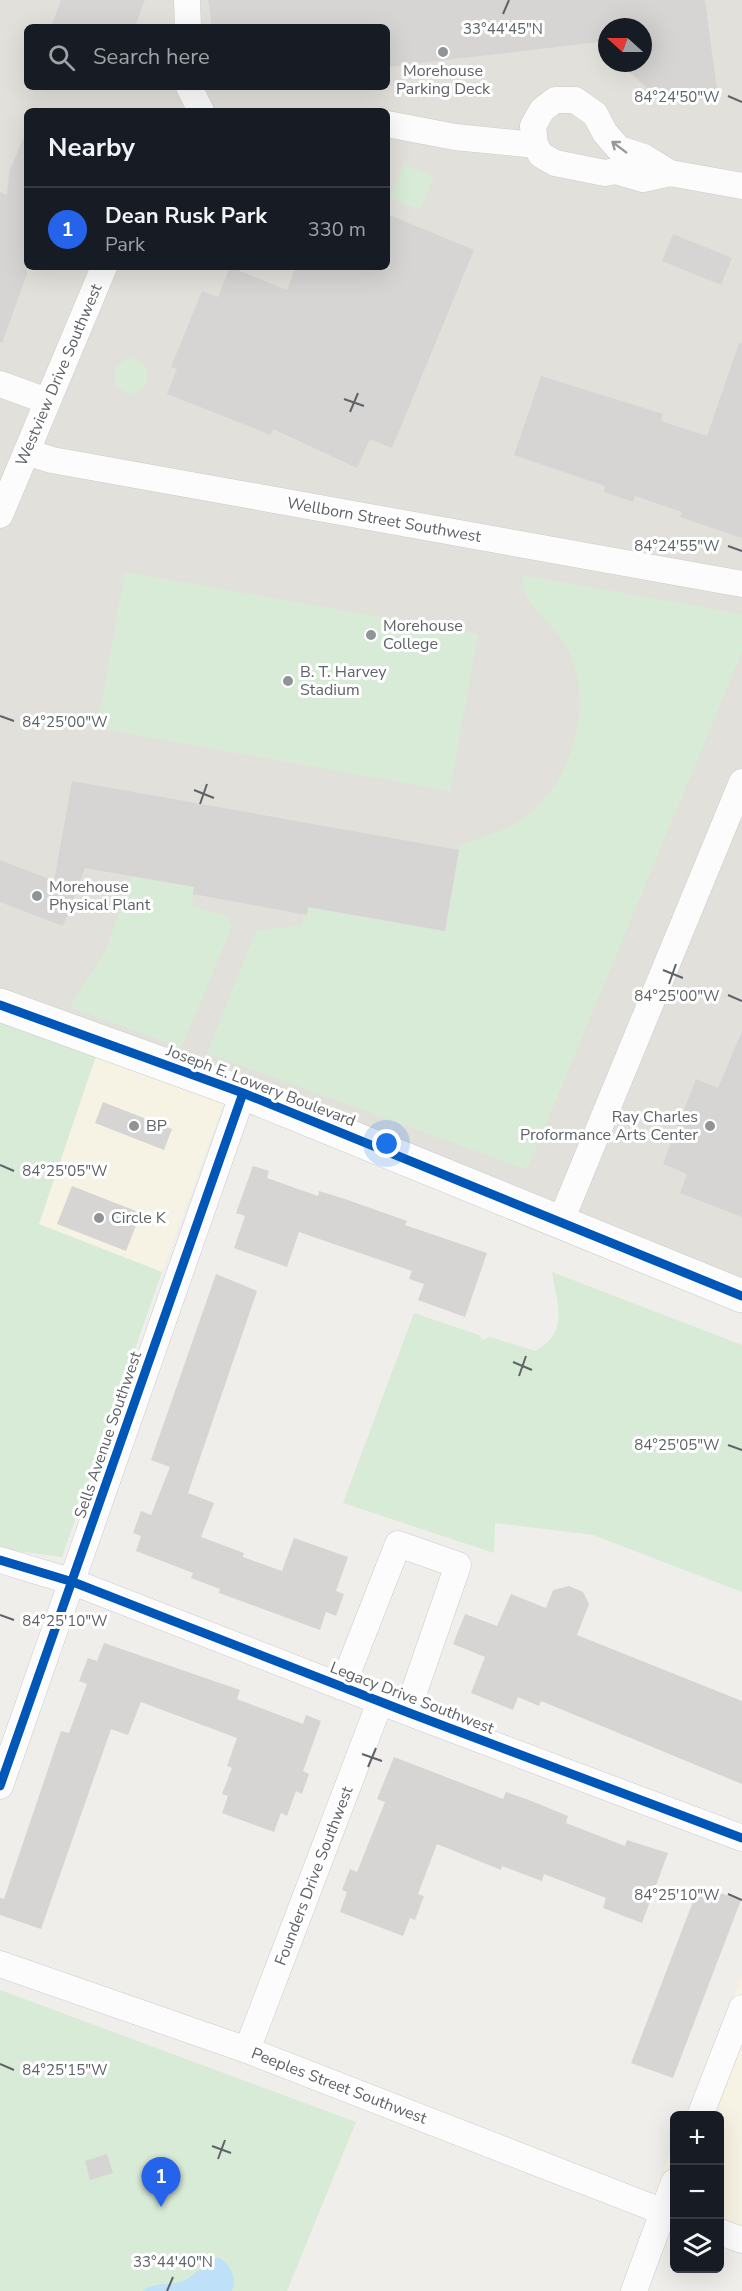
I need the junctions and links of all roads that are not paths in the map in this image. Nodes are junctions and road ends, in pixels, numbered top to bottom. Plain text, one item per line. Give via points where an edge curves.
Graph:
1 (187, 0) edge
2 (188, 24) edge
3 (190, 90) edge
4 (200, 108) edge
5 (390, 125) edge
6 (535, 145) junction
7 (670, 173) junction
8 (742, 186) edge
9 (103, 270) edge
10 (0, 384) edge
11 (46, 401) junction
12 (26, 452) junction
13 (0, 515) edge
14 (742, 584) edge
15 (742, 782) edge
16 (0, 1005) edge
17 (243, 1093) junction
18 (560, 1223) junction
19 (742, 1296) edge
20 (0, 1560) edge
21 (73, 1582) junction
22 (342, 1687) junction
23 (380, 1702) junction
24 (407, 1712) junction
25 (0, 1786) edge
26 (742, 1838) edge
27 (0, 1964) edge
28 (742, 2008) edge
29 (247, 2050) junction
30 (702, 2111) edge
31 (669, 2214) edge
32 (724, 2234) edge
33 (742, 2241) edge
34 (634, 2291) edge

1 - 2 street
3 - 4 street
5 - 6 street via 455,137
6 - 7 street via 547,160 590,171 616,171 643,179
7 -> 6 street via 644,157 619,149 604,133 595,114 575,100 555,100 542,110 533,126
7 - 8 street
9 - 11 street, Westview Drive Southwest
10 - 11 street
11 - 12 street, Westview Drive Southwest
12 - 13 street, Westview Drive Southwest
12 - 14 street, Wellborn Street Southwest via 52,460
15 - 18 street
16 - 17 main road, Joseph E. Lowery Boulevard
17 - 18 main road, Joseph E. Lowery Boulevard
17 - 21 street, Sells Avenue Southwest
18 - 19 main road, Joseph E. Lowery Boulevard
20 - 21 street, Legacy Drive Southwest
21 - 22 street, Legacy Drive Southwest
21 - 25 street, Sells Avenue Southwest
22 - 23 street, Legacy Drive Southwest
22 - 24 street via 398,1544 458,1565
23 - 24 street, Legacy Drive Southwest
23 - 29 street, Founders Drive Southwest
24 - 26 street, Legacy Drive Southwest
27 - 29 street, Peeples Street Southwest
28 - 30 street
29 - 31 street, Peeples Street Southwest
31 - 34 street
32 - 33 street

